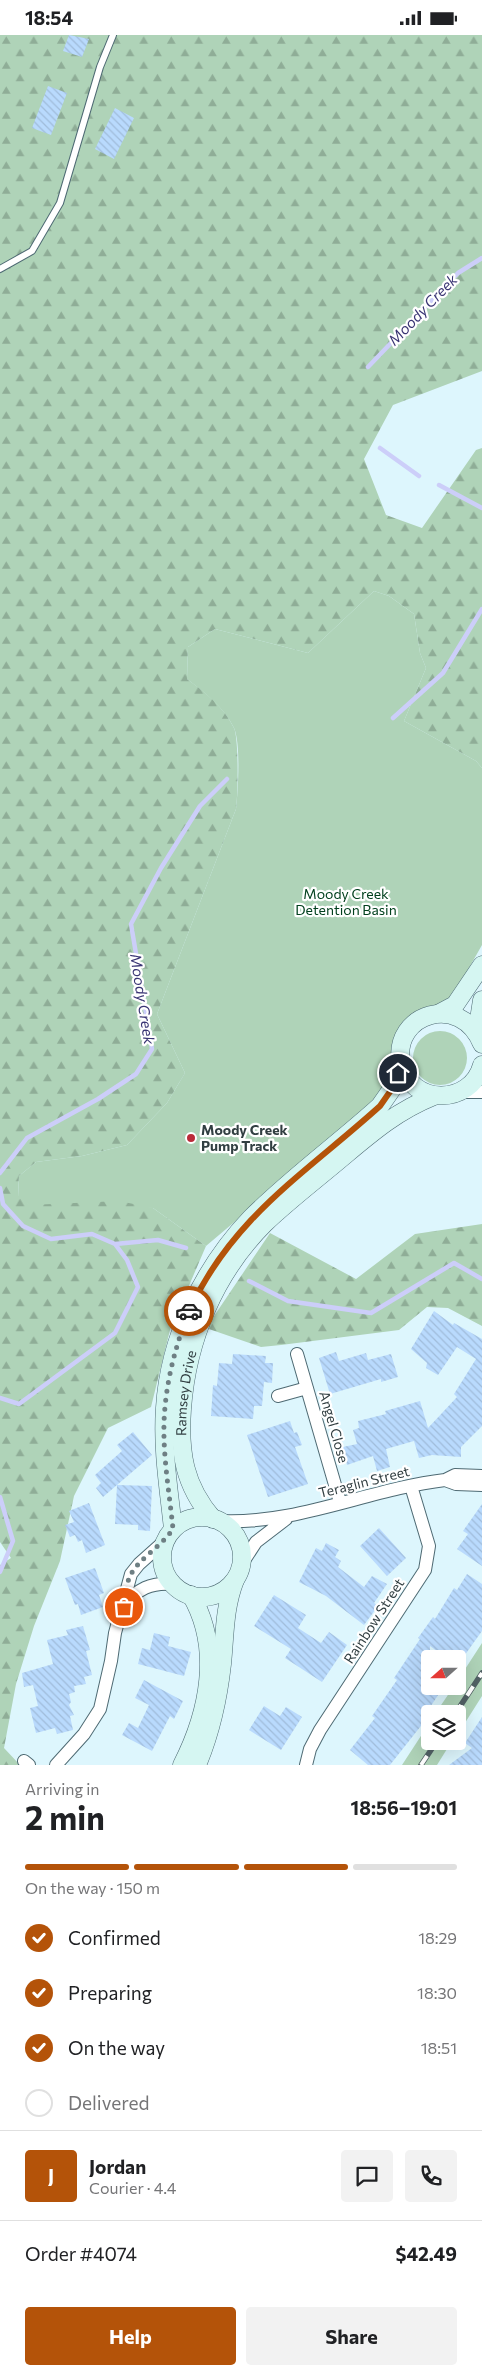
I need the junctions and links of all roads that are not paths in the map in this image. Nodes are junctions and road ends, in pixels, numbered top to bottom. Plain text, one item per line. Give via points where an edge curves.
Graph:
1 (112, 35) edge
2 (0, 269) edge
3 (482, 965) edge
4 (482, 1000) edge
5 (440, 1013) junction
6 (480, 1038) edge
7 (401, 1063) junction
8 (482, 1065) edge
9 (461, 1092) junction
10 (482, 1092) edge
11 (434, 1096) junction
12 (297, 1354) dead end
13 (307, 1388) junction
14 (278, 1397) dead end
15 (482, 1476) edge
16 (445, 1480) junction
17 (482, 1485) edge
18 (411, 1486) junction
19 (340, 1502) junction
20 (291, 1517) junction
21 (216, 1520) junction
22 (170, 1534) junction
23 (238, 1573) junction
24 (173, 1584) junction
25 (190, 1595) junction
26 (124, 1607) junction
27 (56, 1765) edge
28 (182, 1765) edge
29 (197, 1765) edge
30 (306, 1765) edge

1 - 2 lane via 60,203 32,251
3 - 5 main road via 455,1005
4 - 6 main road
5 - 6 main road via 461,1018
5 - 7 main road, Ramsey Drive via 426,1016 405,1035
7 - 11 main road via 412,1084
7 - 22 main road, Ramsey Drive via 396,1083 380,1106 250,1219 213,1266 198,1292 178,1341 165,1407
8 - 9 main road via 472,1084
9 - 10 street
9 - 11 main road, Ramsey Drive
11 - 21 main road, Ramsey Drive via 395,1115 278,1211 247,1244 212,1295 186,1371 181,1418 188,1479 199,1501
12 - 13 street, Angel Close
13 - 14 street, Angel Close
13 - 19 street, Angel Close
15 - 16 street, Teraglin Street via 455,1475
16 - 17 street, Teraglin Street
16 - 18 street, Teraglin Street
18 - 19 street, Teraglin Street
18 - 30 street, Rainbow Street via 429,1546 425,1569 320,1730
19 - 20 street, Teraglin Street
20 - 21 street, Teraglin Street via 256,1522
20 - 23 street, Teraglin Street via 256,1542
21 - 22 main road via 192,1518
21 - 23 main road via 236,1535 241,1549
22 - 24 main road via 163,1562
22 - 26 street via 131,1574
23 - 25 main road via 226,1589 215,1595
23 - 29 main road via 227,1606 218,1699
24 - 25 main road
24 - 26 street via 140,1589
25 - 28 main road via 203,1620 210,1657 205,1705
26 - 27 street via 115,1633 100,1709 84,1734

